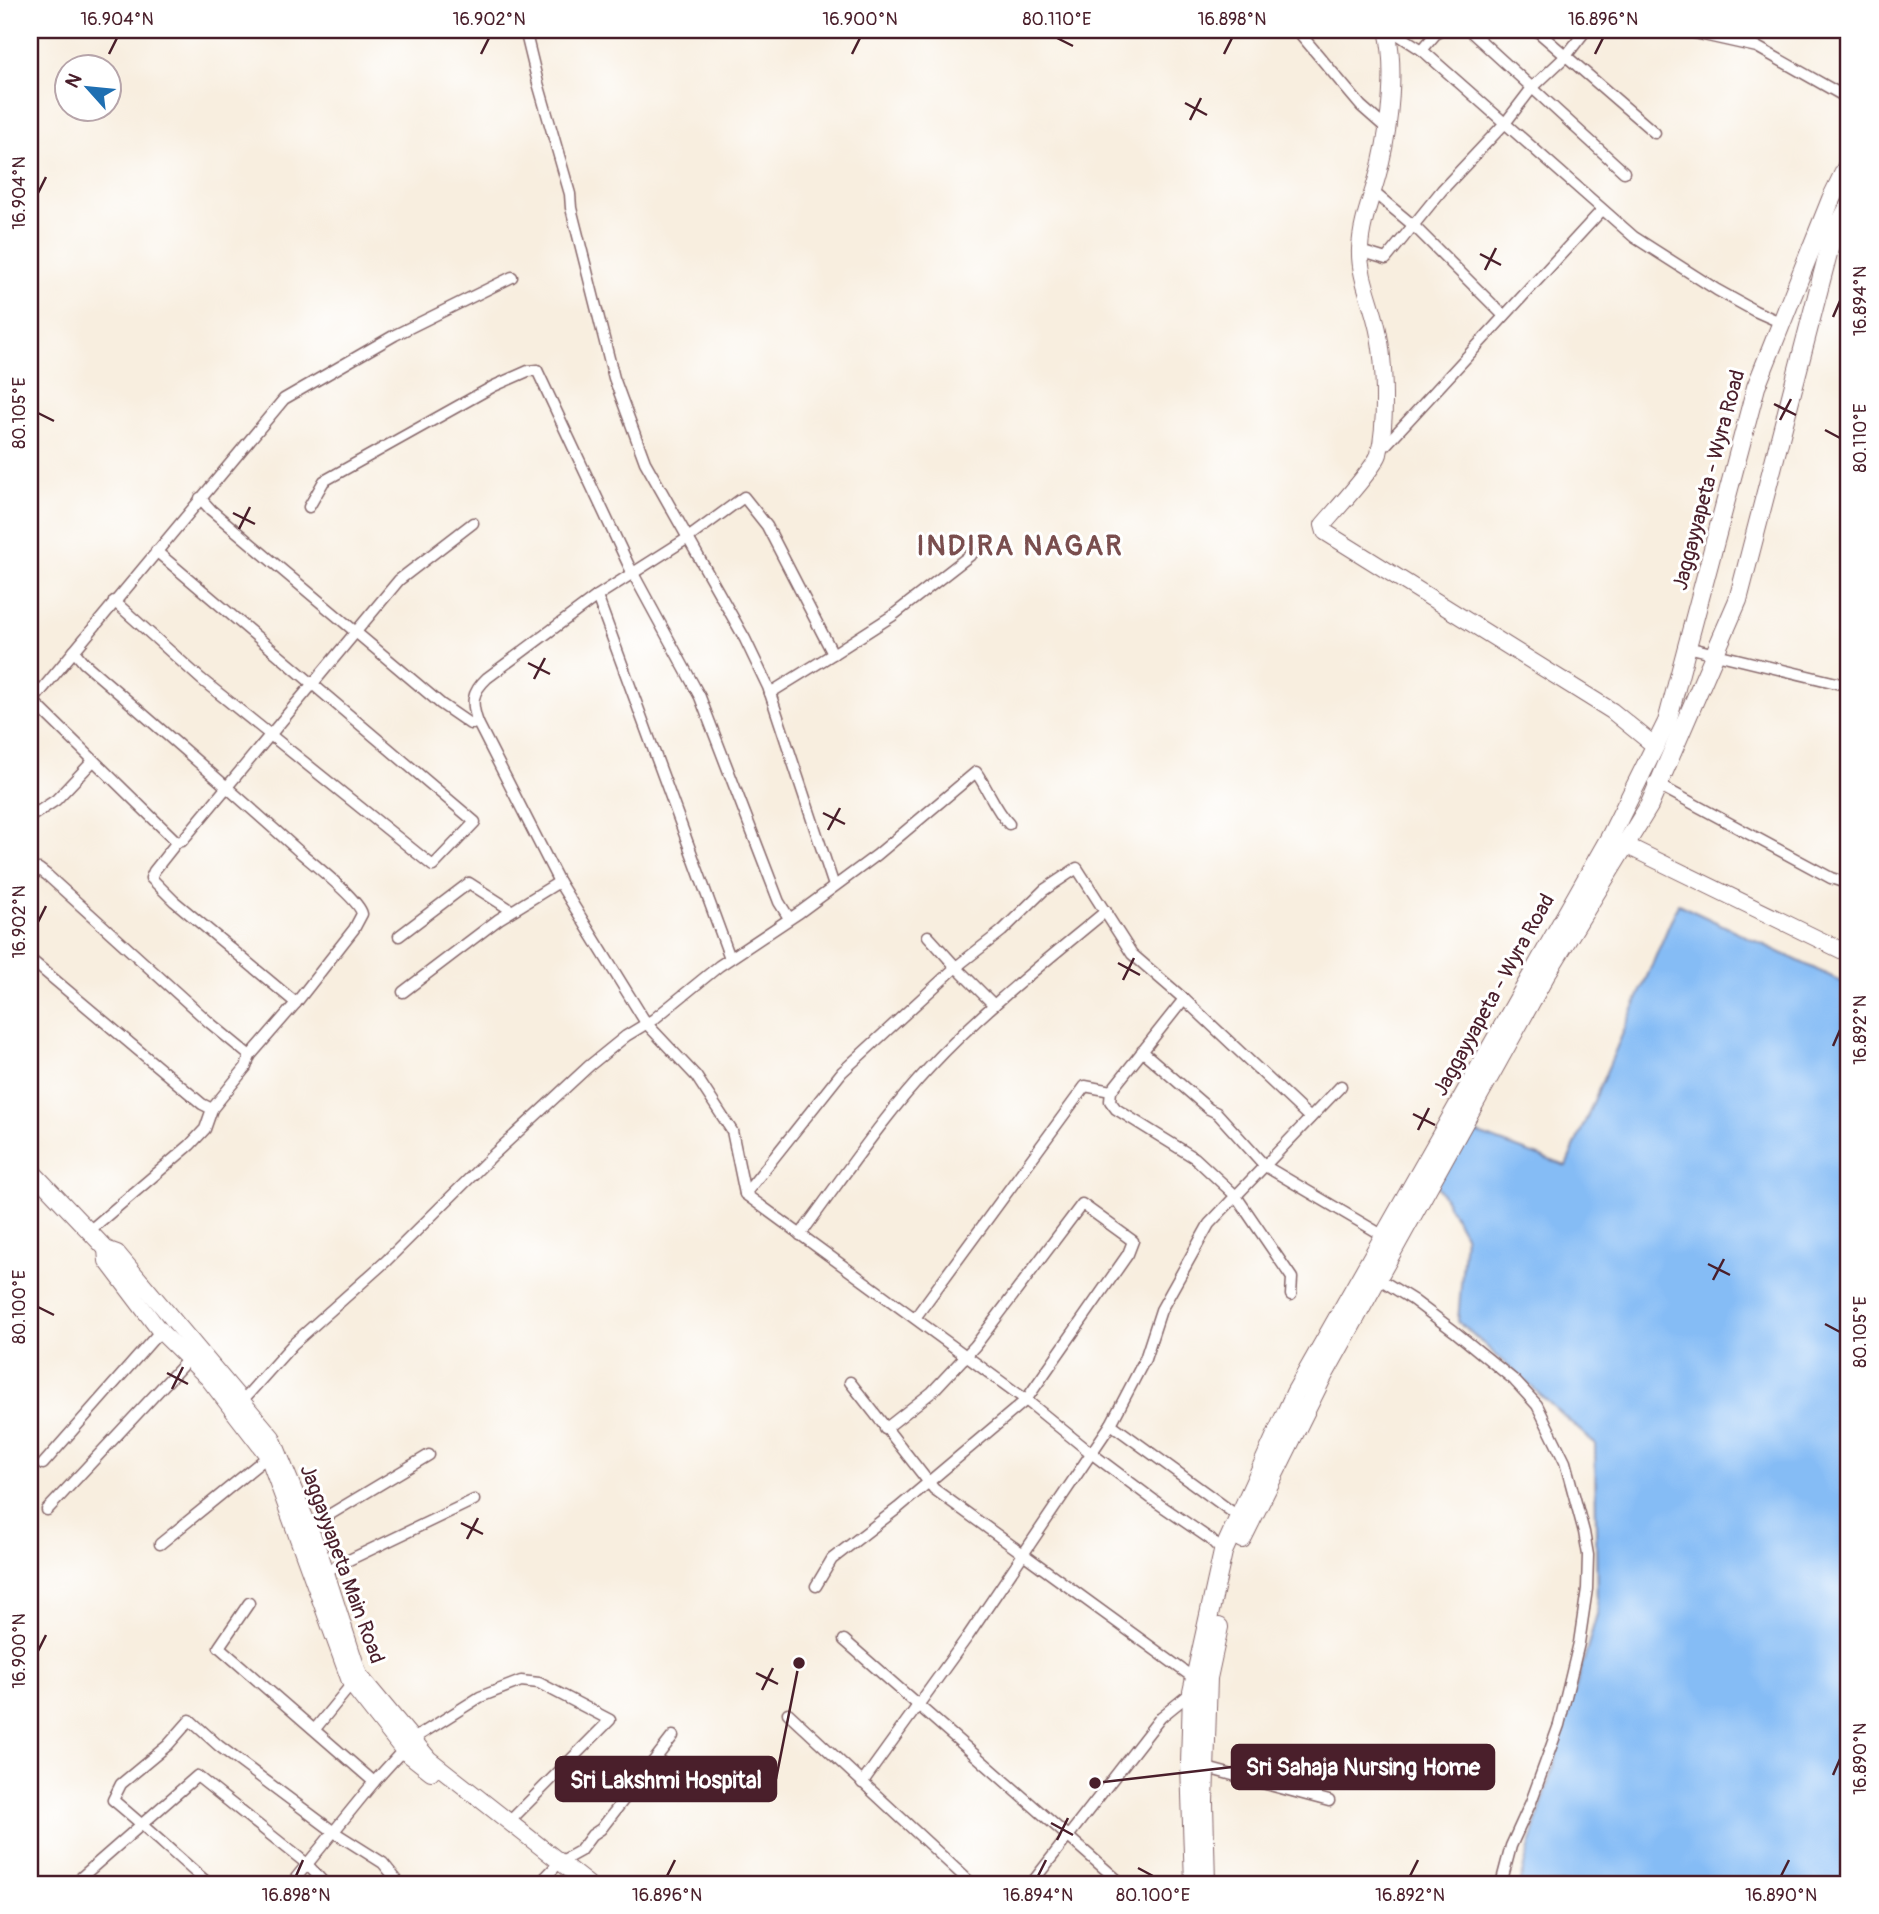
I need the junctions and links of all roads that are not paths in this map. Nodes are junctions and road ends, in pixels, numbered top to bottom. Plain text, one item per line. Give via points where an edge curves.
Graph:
1 (526, 30) edge
2 (1297, 30) edge
3 (1389, 30) edge
4 (1439, 30) edge
5 (1469, 30) edge
6 (1536, 30) edge
7 (1586, 30) edge
8 (1681, 30) edge
9 (1422, 50) junction
10 (1566, 56) junction
11 (1534, 87) junction
12 (1849, 99) edge
13 (1506, 121) junction
14 (1386, 128) junction
15 (1655, 133) dead end
16 (1849, 162) edge
17 (1624, 172) dead end
18 (1372, 191) junction
19 (1849, 206) edge
20 (1602, 210) junction
21 (1414, 226) junction
22 (1360, 251) junction
23 (512, 277) dead end
24 (1504, 316) junction
25 (1782, 323) junction
26 (1379, 452) junction
27 (200, 498) junction
28 (309, 507) dead end
29 (473, 523) dead end
30 (688, 538) junction
31 (156, 551) junction
32 (973, 553) dead end
33 (634, 574) junction
34 (597, 596) junction
35 (114, 601) junction
36 (354, 632) junction
37 (1687, 647) junction
38 (74, 651) junction
39 (833, 653) junction
40 (1714, 653) junction
41 (313, 683) junction
42 (1849, 686) edge
43 (770, 693) junction
44 (31, 703) edge
45 (478, 723) junction
46 (271, 735) junction
47 (1655, 746) junction
48 (93, 761) junction
49 (1641, 775) junction
50 (1658, 785) junction
51 (228, 787) junction
52 (30, 817) edge
53 (1009, 824) dead end
54 (1617, 841) junction
55 (177, 842) junction
56 (30, 879) edge
57 (559, 882) junction
58 (1849, 884) edge
59 (835, 886) junction
60 (511, 910) junction
61 (1106, 911) junction
62 (789, 918) junction
63 (399, 936) dead end
64 (928, 936) dead end
65 (1849, 954) edge
66 (730, 958) junction
67 (30, 959) edge
68 (956, 967) junction
69 (403, 992) dead end
70 (1184, 999) junction
71 (296, 1003) junction
72 (994, 1005) junction
73 (646, 1023) junction
74 (1142, 1051) junction
75 (250, 1056) junction
76 (1341, 1086) dead end
77 (1111, 1091) junction
78 (212, 1109) junction
79 (1310, 1118) junction
80 (1265, 1166) junction
81 (30, 1169) edge
82 (745, 1194) junction
83 (1236, 1196) junction
84 (89, 1231) junction
85 (800, 1235) junction
86 (1384, 1236) junction
87 (106, 1249) junction
88 (1371, 1274) junction
89 (1291, 1295) dead end
90 (172, 1318) junction
91 (915, 1318) junction
92 (160, 1331) junction
93 (194, 1354) junction
94 (966, 1355) junction
95 (850, 1382) dead end
96 (1026, 1400) junction
97 (242, 1401) junction
98 (1111, 1424) junction
99 (885, 1429) junction
100 (273, 1453) junction
101 (1091, 1453) junction
102 (429, 1455) dead end
103 (43, 1464) dead end
104 (928, 1482) junction
105 (474, 1500) dead end
106 (47, 1510) dead end
107 (1239, 1517) junction
108 (309, 1527) junction
109 (160, 1544) dead end
110 (1223, 1552) junction
111 (1024, 1554) junction
112 (326, 1571) junction
113 (816, 1586) dead end
114 (249, 1602) dead end
115 (844, 1640) dead end
116 (355, 1679) junction
117 (1194, 1686) junction
118 (918, 1706) junction
119 (788, 1713) dead end
120 (315, 1729) junction
121 (673, 1737) dead end
122 (408, 1744) junction
123 (1198, 1766) junction
124 (374, 1782) junction
125 (862, 1783) junction
126 (1329, 1801) dead end
127 (509, 1822) junction
128 (143, 1824) junction
129 (334, 1832) junction
130 (1067, 1838) junction
131 (306, 1864) junction
132 (556, 1866) junction
133 (80, 1884) edge
134 (209, 1884) edge
135 (291, 1884) edge
136 (325, 1884) edge
137 (400, 1884) edge
138 (540, 1884) edge
139 (570, 1884) edge
140 (588, 1884) edge
141 (972, 1884) edge
142 (1031, 1884) edge
143 (1122, 1884) edge
144 (1194, 1884) edge
145 (1206, 1884) edge
146 (1501, 1884) edge

1 - 30 street via 614,378 645,462
2 - 14 street via 1361,106
3 - 9 street
3 - 14 main road via 1392,65
4 - 9 street
5 - 11 street
6 - 10 street
7 - 10 street
8 - 12 street via 1757,47
9 - 13 street
10 - 11 street
10 - 15 street
11 - 13 street
11 - 17 street
13 - 20 street
13 - 21 street
14 - 18 main road
16 - 25 main road, Jaggayyapeta - Wyra Road
18 - 21 street
18 - 22 main road
19 - 40 main road via 1832,238 1738,600
20 - 24 street
20 - 25 street via 1634,237 1717,290
21 - 22 street via 1386,259
21 - 24 street
22 - 26 main road via 1382,370
23 - 27 street via 395,335 284,399
24 - 26 street
25 - 37 main road, Jaggayyapeta - Wyra Road via 1756,387
26 - 47 main road via 1373,466 1324,525 1325,532 1612,711
27 - 31 street
27 - 36 street
28 - 33 street via 324,481 494,386 537,370
29 - 36 street via 399,580
30 - 33 street
30 - 39 street via 744,497 766,526
30 - 43 street via 746,639
31 - 35 street
31 - 41 street
32 - 39 street via 892,616
33 - 34 street
33 - 62 street via 700,697
34 - 45 street via 476,688 472,699
34 - 66 street
35 - 38 street
35 - 46 street
36 - 41 street
36 - 45 street via 441,704 470,724
37 - 40 street
37 - 47 main road, Jaggayyapeta - Wyra Road via 1667,722
38 - 44 street
38 - 51 street
39 - 43 street
40 - 42 street
40 - 50 main road
41 - 46 street
41 - 46 street via 475,822 433,866
43 - 59 street
44 - 48 street
45 - 57 street
46 - 51 street
47 - 49 main road, Jaggayyapeta - Wyra Road
48 - 52 street via 56,800
48 - 55 street
49 - 50 street
49 - 54 main road, Jaggayyapeta - Wyra Road
50 - 54 main road via 1649,806
50 - 58 street
51 - 55 street
51 - 71 street via 361,909 354,929
53 - 59 street via 976,772
54 - 65 main road
54 - 86 main road, Jaggayyapeta - Wyra Road
54 - 88 main road via 1548,971
55 - 71 street via 154,871 153,881
56 - 75 street via 39,869 47,875
57 - 60 street
57 - 73 street
59 - 62 street
60 - 63 street via 469,883
60 - 69 street
61 - 68 street via 1077,868 1044,890
61 - 70 street via 1132,954
61 - 72 street
62 - 66 street
64 - 68 street
66 - 73 street
67 - 78 street
68 - 72 street
68 - 82 street via 842,1072
70 - 74 street
70 - 79 street
71 - 75 street
72 - 85 street via 899,1102
73 - 82 street via 696,1076 733,1131
73 - 97 street via 589,1066 494,1154 385,1262 293,1344
74 - 77 street
74 - 80 street via 1217,1113
75 - 78 street
76 - 79 street
77 - 83 street via 1110,1101 1116,1109 1195,1158
77 - 91 street via 1085,1086
78 - 84 street via 205,1129 190,1145
79 - 80 street
80 - 83 street
80 - 86 street
81 - 84 main road, Jaggayyapeta Main Road
82 - 85 street
83 - 89 street via 1292,1278
83 - 98 street via 1209,1224 1167,1298 1145,1359
84 - 87 main road, Jaggayyapeta Main Road
85 - 91 street
86 - 88 main road, Jaggayyapeta - Wyra Road
87 - 90 main road, Jaggayyapeta Main Road via 117,1254
87 - 92 main road via 107,1261
88 - 107 main road, Jaggayyapeta - Wyra Road via 1295,1393
88 - 123 main road via 1234,1554 1208,1678
88 - 146 street via 1454,1331 1537,1405 1565,1462 1584,1532 1587,1589 1579,1643 1559,1725 1511,1846
90 - 92 street
90 - 93 main road, Jaggayyapeta Main Road
91 - 94 street
92 - 93 main road
92 - 103 street
93 - 97 main road, Jaggayyapeta Main Road
93 - 100 main road via 208,1378
93 - 106 street
94 - 96 street
94 - 96 street via 1082,1204 1133,1241
94 - 99 street via 932,1392
95 - 99 street
96 - 101 street
96 - 104 street
97 - 100 main road, Jaggayyapeta Main Road via 272,1437
98 - 101 street
98 - 107 street
99 - 104 street
100 - 108 main road, Jaggayyapeta Main Road
100 - 109 street
100 - 116 main road
101 - 110 street
101 - 111 street
102 - 108 street
104 - 111 street
104 - 113 street via 832,1559
105 - 112 street
107 - 110 main road, Jaggayyapeta - Wyra Road
108 - 112 main road, Jaggayyapeta Main Road
110 - 117 main road, Jaggayyapeta - Wyra Road
111 - 117 street
111 - 118 street
112 - 116 main road, Jaggayyapeta Main Road
114 - 120 street via 219,1647
115 - 118 street
116 - 120 street
116 - 122 main road
117 - 123 main road, Jaggayyapeta - Wyra Road
117 - 130 street via 1161,1717
118 - 125 street
118 - 130 street
119 - 125 street
120 - 124 street
121 - 132 street via 601,1829 580,1851
122 - 124 street
122 - 127 main road
122 - 127 street via 480,1697 521,1681 539,1683 610,1720
122 - 132 main road
123 - 126 street
123 - 144 main road, Jaggayyapeta - Wyra Road
123 - 145 main road
124 - 129 street
125 - 141 street
127 - 132 main road
128 - 129 street via 113,1800 121,1784 190,1720
128 - 131 street via 197,1776
128 - 133 street via 77,1881
128 - 134 street
129 - 131 street
129 - 137 street via 383,1863
130 - 142 street
130 - 143 street
131 - 135 street
131 - 136 street
132 - 138 street
132 - 139 main road
132 - 140 main road

